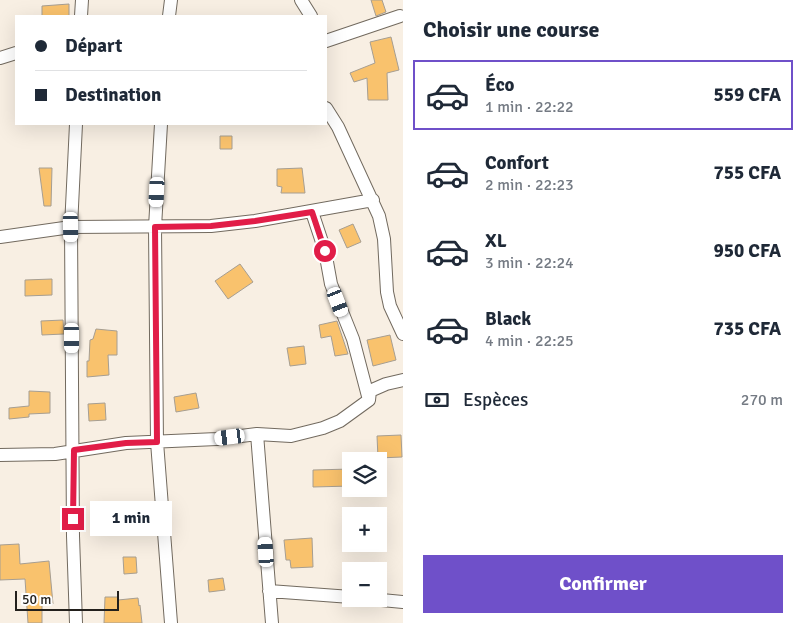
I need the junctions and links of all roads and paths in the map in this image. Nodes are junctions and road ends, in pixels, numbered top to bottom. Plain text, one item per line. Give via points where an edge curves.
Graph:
1 (82, 0) edge
2 (171, 0) edge
3 (301, 0) edge
4 (81, 15) edge
5 (168, 15) edge
6 (310, 15) edge
7 (400, 16) dead end
8 (327, 41) edge
9 (15, 53) edge
10 (0, 58) edge
11 (327, 110) edge
12 (76, 125) edge
13 (161, 125) edge
14 (373, 200) junction
15 (312, 212) junction
16 (71, 227) junction
17 (155, 227) junction
18 (0, 237) edge
19 (403, 334) edge
20 (403, 380) edge
21 (369, 400) junction
22 (257, 434) junction
23 (157, 442) junction
24 (74, 450) junction
25 (0, 456) edge
26 (269, 591) junction
27 (342, 596) edge
28 (387, 600) edge
29 (403, 602) edge
30 (76, 623) edge
31 (171, 623) edge
32 (272, 623) edge

1 - 4 street
2 - 5 street
3 - 6 street
7 - 8 street
9 - 10 street
11 - 14 street
12 - 16 street
13 - 17 street
14 - 15 street
14 - 19 street via 384,239 390,306
15 - 17 street via 211,226
15 - 21 street via 325,251 331,284 353,340
16 - 17 street
16 - 18 street
16 - 24 street
17 - 23 street
20 - 21 street via 370,391
21 - 22 street via 340,421 323,428 291,436
22 - 23 street
22 - 26 street
23 - 24 street
23 - 31 street
24 - 25 street via 56,454
24 - 30 street
26 - 27 street
26 - 32 street
28 - 29 street

